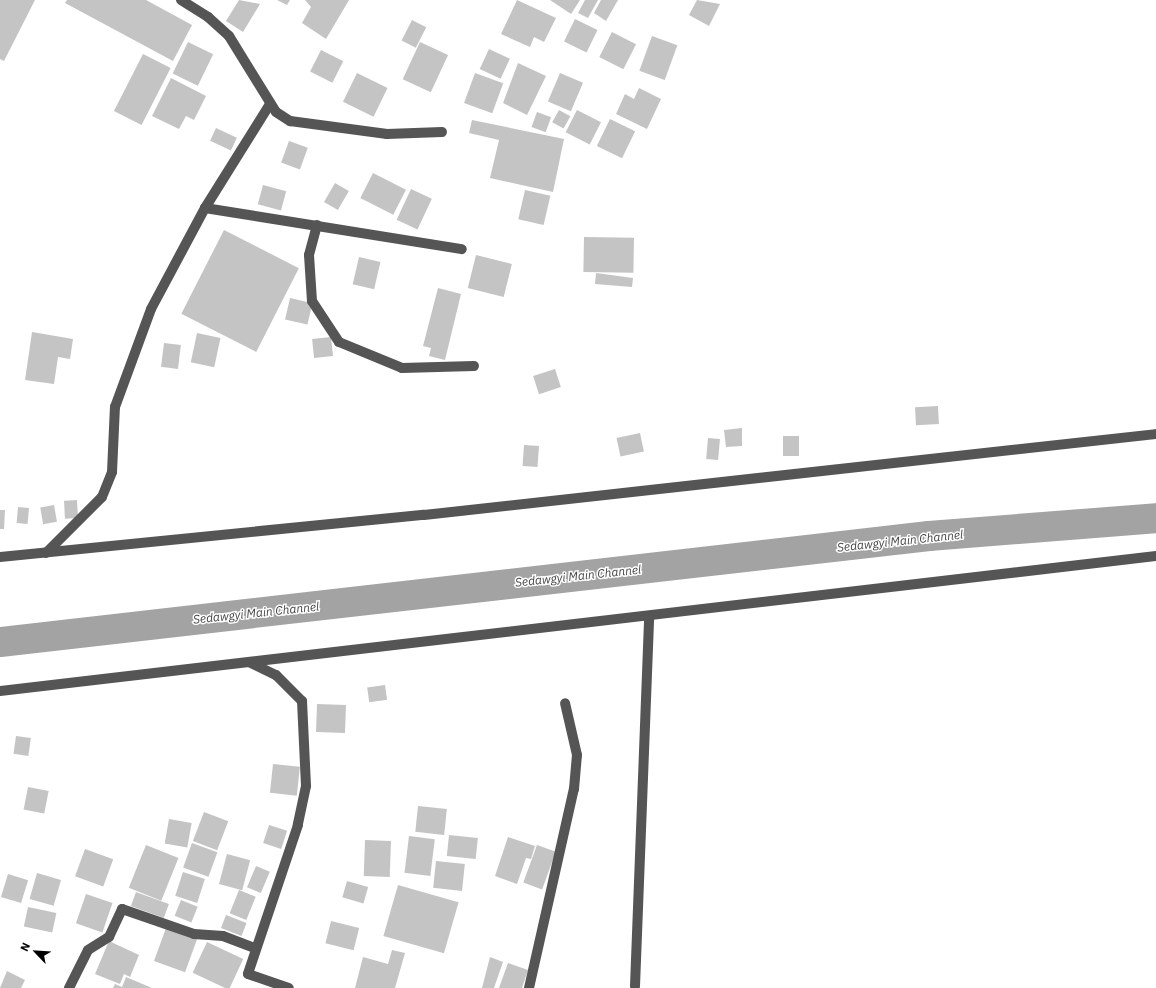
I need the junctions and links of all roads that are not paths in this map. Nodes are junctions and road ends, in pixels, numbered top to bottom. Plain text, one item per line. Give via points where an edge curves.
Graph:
1 (181, 0) edge
2 (270, 104) junction
3 (442, 132) dead end
4 (205, 208) junction
5 (317, 224) junction
6 (462, 249) dead end
7 (474, 366) dead end
8 (1156, 434) edge
9 (46, 553) junction
10 (1156, 556) edge
11 (0, 557) edge
12 (649, 617) junction
13 (251, 663) junction
14 (0, 691) edge
15 (565, 703) dead end
16 (255, 948) junction
17 (635, 986) dead end
18 (69, 988) edge
19 (289, 988) edge
20 (529, 988) edge

1 - 2 street via 208,17 229,36
2 - 3 street via 282,116 302,124 387,134
2 - 4 street
4 - 5 street
4 - 9 street via 151,310 115,407 112,472 102,497
5 - 6 street
5 - 7 street via 309,255 312,301 339,342 402,368
8 - 9 street
9 - 11 street
10 - 12 street
12 - 13 street
12 - 17 street
13 - 14 street
13 - 16 street via 276,675 302,701 306,786 298,825
15 - 20 street via 577,756 574,789
16 - 18 street via 223,936 194,934 122,909 109,936 88,950
16 - 19 street via 248,974

